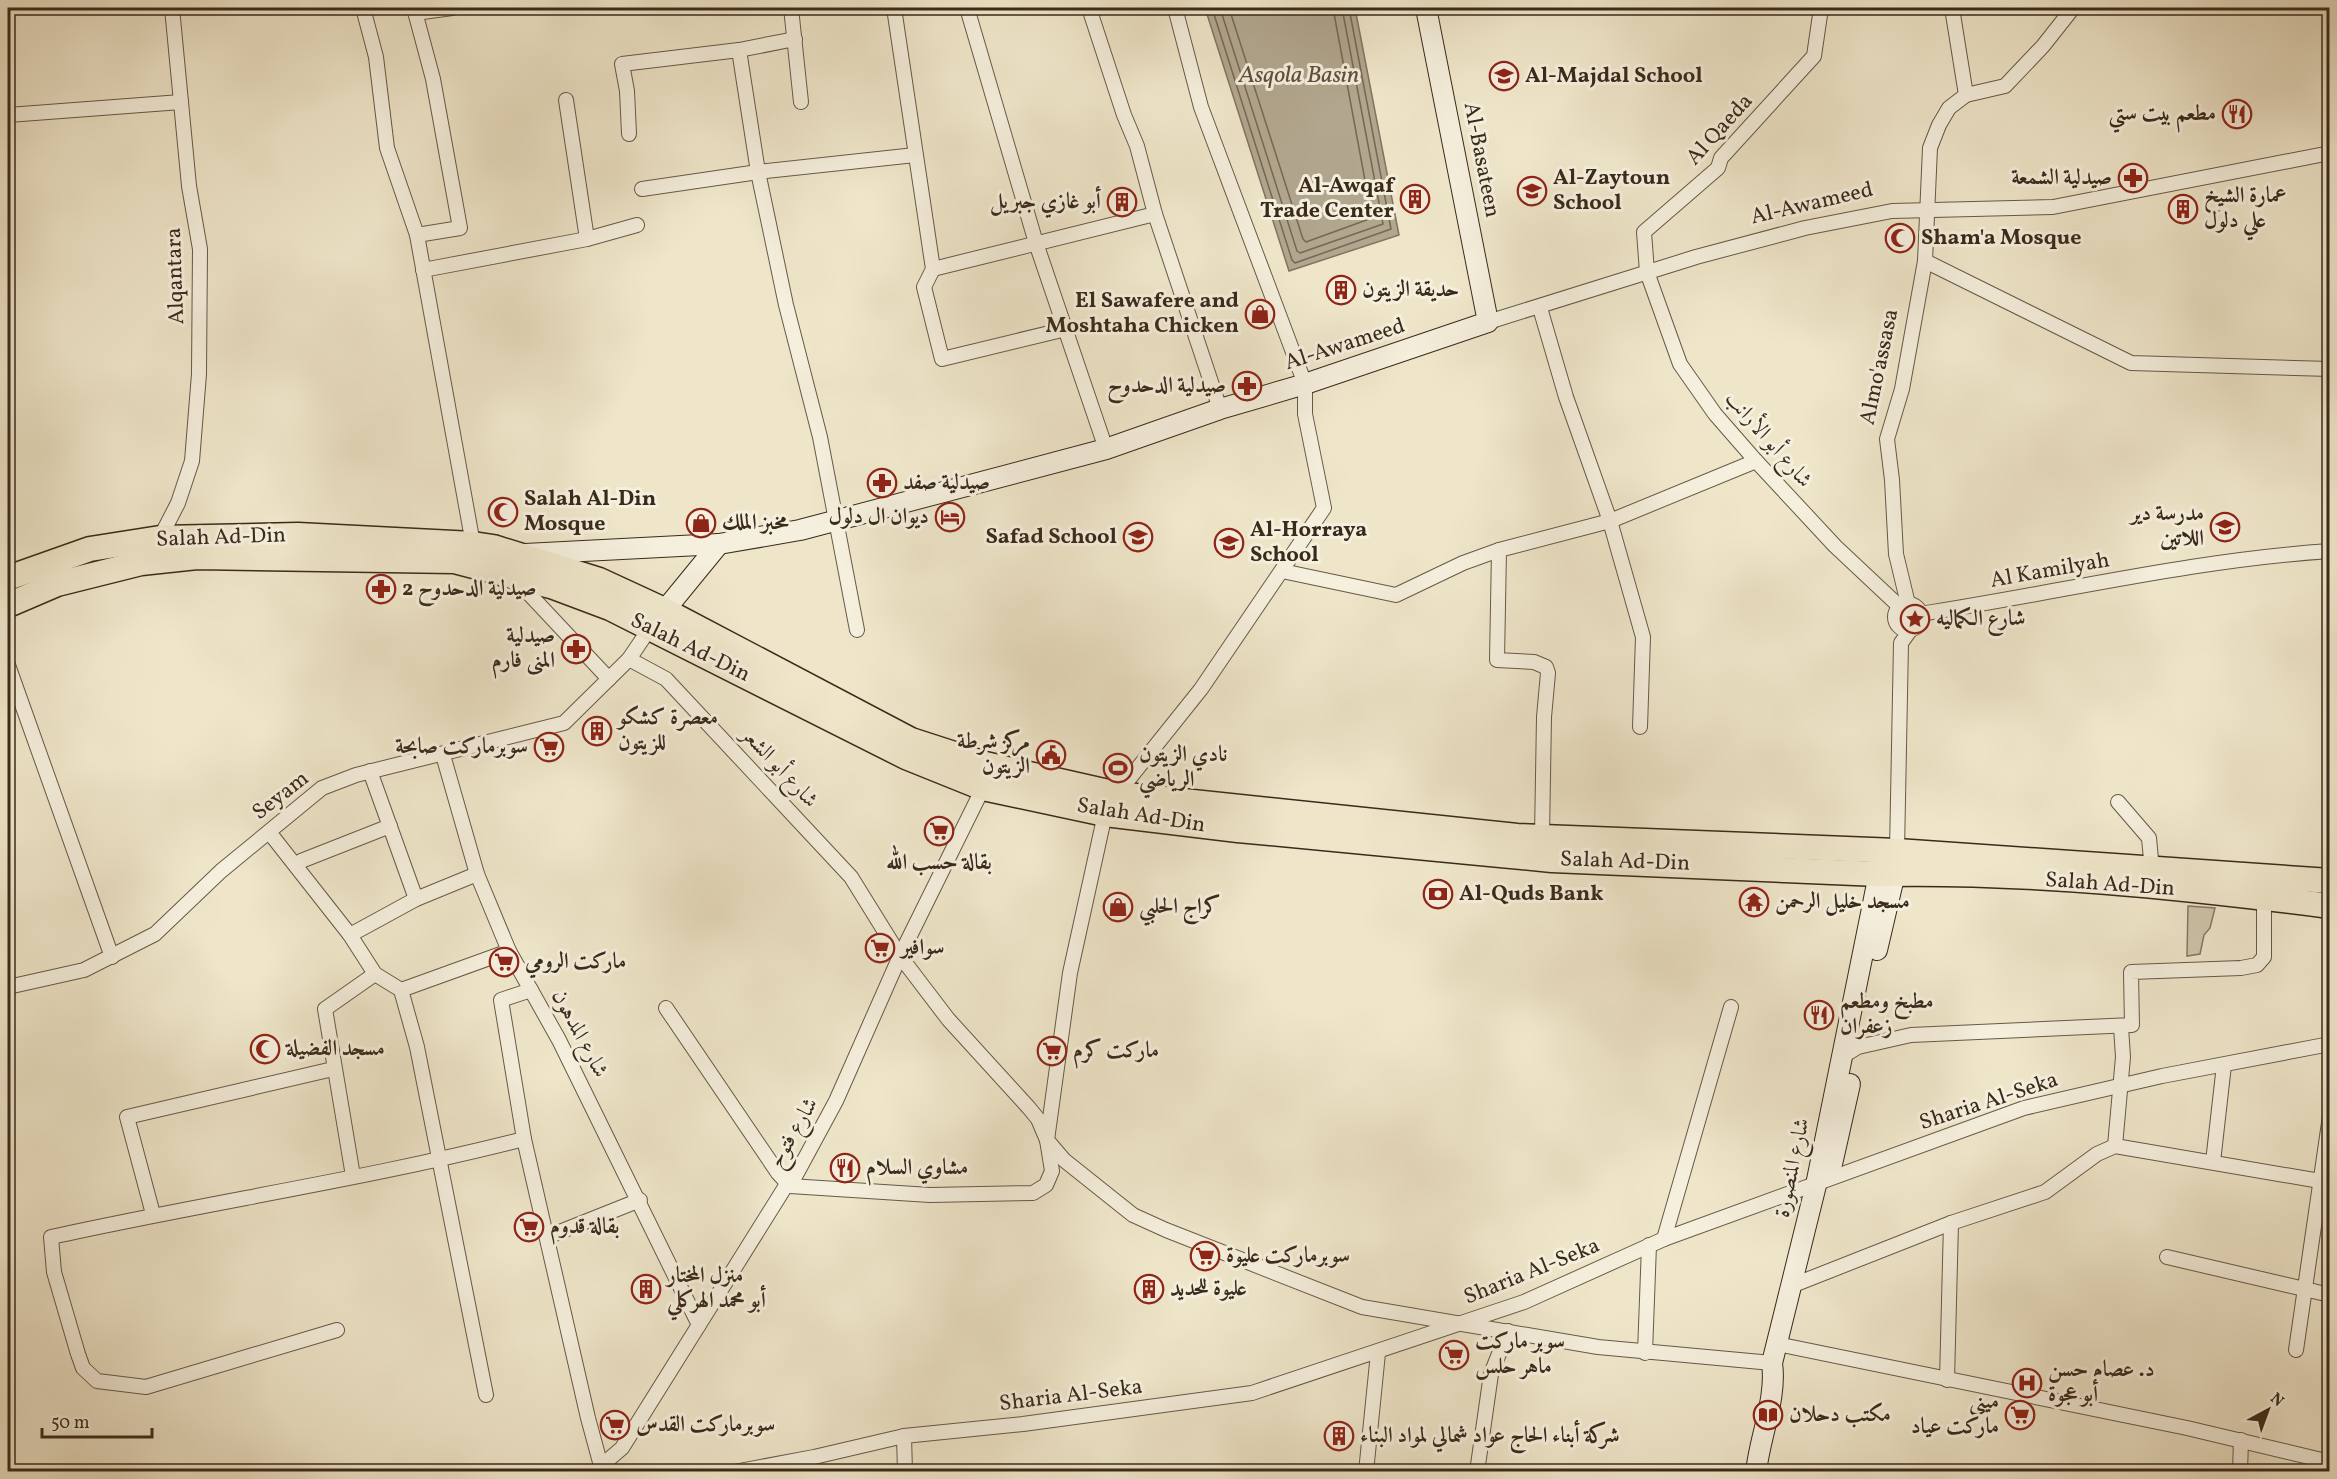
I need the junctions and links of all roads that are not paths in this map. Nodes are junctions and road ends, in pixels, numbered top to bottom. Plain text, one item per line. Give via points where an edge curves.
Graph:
1 (172, 8) edge
2 (363, 8) edge
3 (452, 8) edge
4 (791, 8) edge
5 (894, 8) edge
6 (968, 8) edge
7 (1089, 8) edge
8 (1175, 8) edge
9 (1426, 8) edge
10 (1821, 8) edge
11 (1952, 8) edge
12 (2073, 8) edge
13 (415, 10) edge
14 (795, 39) junction
15 (739, 50) junction
16 (1966, 95) junction
17 (566, 100) dead end
18 (181, 102) junction
19 (801, 102) dead end
20 (8, 115) edge
21 (628, 134) dead end
22 (2330, 153) edge
23 (915, 155) junction
24 (758, 172) junction
25 (642, 189) dead end
26 (1927, 209) junction
27 (1155, 214) junction
28 (637, 225) dead end
29 (417, 235) junction
30 (587, 239) junction
31 (1036, 243) junction
32 (1925, 261) junction
33 (933, 269) junction
34 (423, 270) junction
35 (1647, 272) junction
36 (1540, 308) junction
37 (1488, 322) junction
38 (1066, 329) junction
39 (2330, 369) edge
40 (1305, 384) junction
41 (1220, 409) junction
42 (1106, 449) junction
43 (1756, 461) junction
44 (836, 519) junction
45 (1610, 521) junction
46 (160, 538) junction
47 (473, 544) junction
48 (719, 544) junction
49 (1499, 550) junction
50 (2330, 551) edge
51 (514, 564) junction
52 (1282, 571) junction
53 (10, 576) edge
54 (8, 605) edge
55 (1904, 605) junction
56 (1920, 614) junction
57 (657, 619) junction
58 (1911, 629) junction
59 (857, 630) dead end
60 (629, 659) junction
61 (8, 665) edge
62 (609, 679) junction
63 (1640, 727) dead end
64 (443, 755) junction
65 (370, 771) junction
66 (983, 788) junction
67 (2118, 802) dead end
68 (1111, 804) junction
69 (390, 826) junction
70 (269, 832) junction
71 (1542, 836) junction
72 (301, 861) dead end
73 (1890, 866) junction
74 (2152, 870) junction
75 (477, 874) junction
76 (2330, 881) edge
77 (2264, 897) junction
78 (416, 898) junction
79 (2330, 906) edge
80 (350, 936) junction
81 (509, 951) junction
82 (900, 956) junction
83 (112, 957) junction
84 (375, 974) junction
85 (8, 987) edge
86 (401, 990) junction
87 (531, 990) junction
88 (666, 1008) dead end
89 (1731, 1008) dead end
90 (2121, 1027) junction
91 (2330, 1044) edge
92 (1851, 1052) junction
93 (2224, 1065) junction
94 (333, 1069) junction
95 (2120, 1086) junction
96 (2330, 1116) edge
97 (2329, 1124) edge
98 (524, 1139) junction
99 (1047, 1140) junction
100 (2115, 1146) junction
101 (440, 1160) junction
102 (2213, 1162) junction
103 (353, 1176) junction
104 (2320, 1181) junction
105 (1822, 1183) junction
106 (790, 1186) junction
107 (639, 1200) junction
108 (153, 1214) junction
109 (1951, 1223) junction
110 (547, 1237) junction
111 (1664, 1239) junction
112 (1649, 1245) junction
113 (2167, 1257) dead end
114 (1798, 1283) junction
115 (2306, 1288) junction
116 (2330, 1295) edge
117 (1458, 1324) junction
118 (699, 1325) junction
119 (337, 1330) dead end
120 (1508, 1331) junction
121 (2296, 1350) dead end
122 (1779, 1351) junction
123 (1378, 1353) junction
124 (1645, 1353) junction
125 (1947, 1380) junction
126 (486, 1395) dead end
127 (904, 1436) junction
128 (2241, 1440) junction
129 (2330, 1462) edge
130 (601, 1468) edge
131 (734, 1472) edge
132 (905, 1472) edge
133 (1366, 1472) edge
134 (1477, 1472) edge
135 (1756, 1472) edge
136 (2240, 1472) edge

1 - 18 street, Alqantara
2 - 29 street via 376,57 387,148
3 - 13 street
4 - 14 street
5 - 23 street
6 - 31 street
7 - 27 street via 1137,146
8 - 40 street via 1200,107
9 - 37 main road, Al-Basateen
10 - 35 street, Al Qaeda via 1814,56 1721,159 1718,168 1644,232
11 - 16 street
12 - 16 street via 2005,86
13 - 29 street via 433,79 460,228
14 - 15 street
14 - 19 street
15 - 21 street via 622,64
15 - 24 street
16 - 26 street, Almo'assasa via 1949,108 1930,148
17 - 30 street
18 - 20 street
18 - 46 street, Alqantara via 200,249 198,374 192,461 178,503
22 - 26 street, Al-Awameed via 2053,207
23 - 24 street
23 - 33 street
24 - 25 street
24 - 44 street
26 - 32 street, Almo'assasa
26 - 35 street, Al-Awameed via 1892,211 1805,228
27 - 31 street
27 - 41 street
28 - 30 street
29 - 34 street
30 - 34 street
31 - 33 street
31 - 38 street
32 - 39 street via 2131,363
32 - 55 street, Almo'assasa via 1902,389 1887,439
33 - 38 street via 924,287 942,359
34 - 47 street
35 - 36 street, Al-Awameed
35 - 43 street, شارع أبو الأرانب via 1680,364 1715,414
36 - 37 street, Al-Awameed
36 - 45 street via 1566,397
37 - 40 main road, Al-Awameed
38 - 42 street
40 - 41 main road, Al-Awameed
40 - 52 street via 1305,414 1324,508
41 - 42 main road, Al-Awameed
42 - 44 main road, Al-Awameed
43 - 45 street
43 - 55 street, شارع أبو الأرانب via 1835,546
44 - 48 main road, Al-Awameed via 790,532
44 - 59 street
45 - 49 street
45 - 63 street via 1643,637
46 - 47 highway, Salah Ad-Din via 298,536
46 - 53 highway, Salah Ad-Din via 90,549
47 - 51 highway, Salah Ad-Din
48 - 51 main road, Al-Awameed
48 - 57 main road
49 - 52 street via 1396,595
49 - 71 street via 1497,660 1534,662 1546,667 1548,673
50 - 56 street, Al Kamilyah via 2197,565
51 - 54 highway, Salah Ad-Din via 197,557 141,563 57,584
51 - 57 highway, Salah Ad-Din via 554,587 610,608
51 - 62 street
52 - 68 street via 1201,689
55 - 56 street via 1918,609
55 - 58 street via 1896,614 1896,622
56 - 58 street via 1918,625
57 - 60 street
57 - 66 highway, Salah Ad-Din via 906,757
57 - 68 highway, Salah Ad-Din via 911,740
58 - 73 street via 1901,643
60 - 62 street, Seyam
60 - 82 street, شارع أبو الشعر via 666,680 784,803 851,877
61 - 83 street
62 - 64 street, Seyam via 564,723
64 - 65 street, Seyam
64 - 75 street, شارع المدهون
65 - 69 street
65 - 70 street, Seyam via 322,788
66 - 68 highway, Salah Ad-Din
66 - 82 street, شارع فتوح
67 - 74 street via 2149,838
68 - 71 highway, Salah Ad-Din
68 - 73 highway, Salah Ad-Din via 1238,830 1552,860
68 - 99 street via 1070,974
69 - 72 street
69 - 78 street
70 - 80 street
70 - 83 street, Seyam via 220,871 155,934
71 - 73 highway, Salah Ad-Din
73 - 74 highway, Salah Ad-Din
73 - 77 highway, Salah Ad-Din
73 - 92 main road
74 - 76 highway, Salah Ad-Din
75 - 78 street
75 - 81 street, شارع المدهون
77 - 79 highway, Salah Ad-Din
77 - 90 street via 2264,957 2257,965 2131,972 2132,1025
78 - 80 street
80 - 84 street
81 - 86 street
81 - 87 street, شارع المدهون
82 - 99 street, شارع أبو الشعر via 948,1019 1038,1119
82 - 106 street, شارع فتوح via 836,1101
83 - 85 street, Seyam via 84,970
84 - 86 street
84 - 94 street via 325,1009
86 - 101 street
87 - 98 street via 501,1000
87 - 107 street, شارع المدهون
88 - 106 street
89 - 111 street
90 - 92 street via 1922,1034
90 - 95 street
91 - 93 street, Sharia Al-Seka
92 - 105 main road
93 - 95 street, Sharia Al-Seka
93 - 102 street
94 - 103 street
94 - 108 street via 127,1117
95 - 100 street
95 - 105 street, Sharia Al-Seka via 2024,1108
96 - 97 street
97 - 104 street
98 - 101 street
98 - 110 street
99 - 106 street via 1051,1176 1046,1185 1033,1193 930,1195
99 - 117 street via 1064,1160 1133,1215 1166,1230 1362,1307
100 - 102 street
100 - 109 street via 2097,1154 2045,1192
101 - 103 street
101 - 126 street
102 - 104 street
103 - 108 street
104 - 115 street
105 - 111 street, Sharia Al-Seka
105 - 114 main road
106 - 118 street, شارع فتوح
107 - 110 street
107 - 118 street, شارع المدهون
108 - 119 street via 51,1237 54,1272 78,1354 83,1368 97,1381 146,1387
109 - 114 street
109 - 125 street
110 - 130 street
111 - 112 street, Sharia Al-Seka
112 - 117 street, Sharia Al-Seka via 1524,1302
112 - 124 street
113 - 115 street
114 - 122 main road
115 - 116 street
115 - 121 street
117 - 120 street
117 - 123 street, Sharia Al-Seka
118 - 130 street, شارع فتوح via 622,1448
120 - 124 street
120 - 134 street via 1491,1374
122 - 124 street
122 - 125 street
122 - 135 main road
123 - 127 street, Sharia Al-Seka via 1252,1393
123 - 133 street
125 - 128 street
127 - 131 street, Sharia Al-Seka
127 - 132 street
128 - 129 street
128 - 136 street

